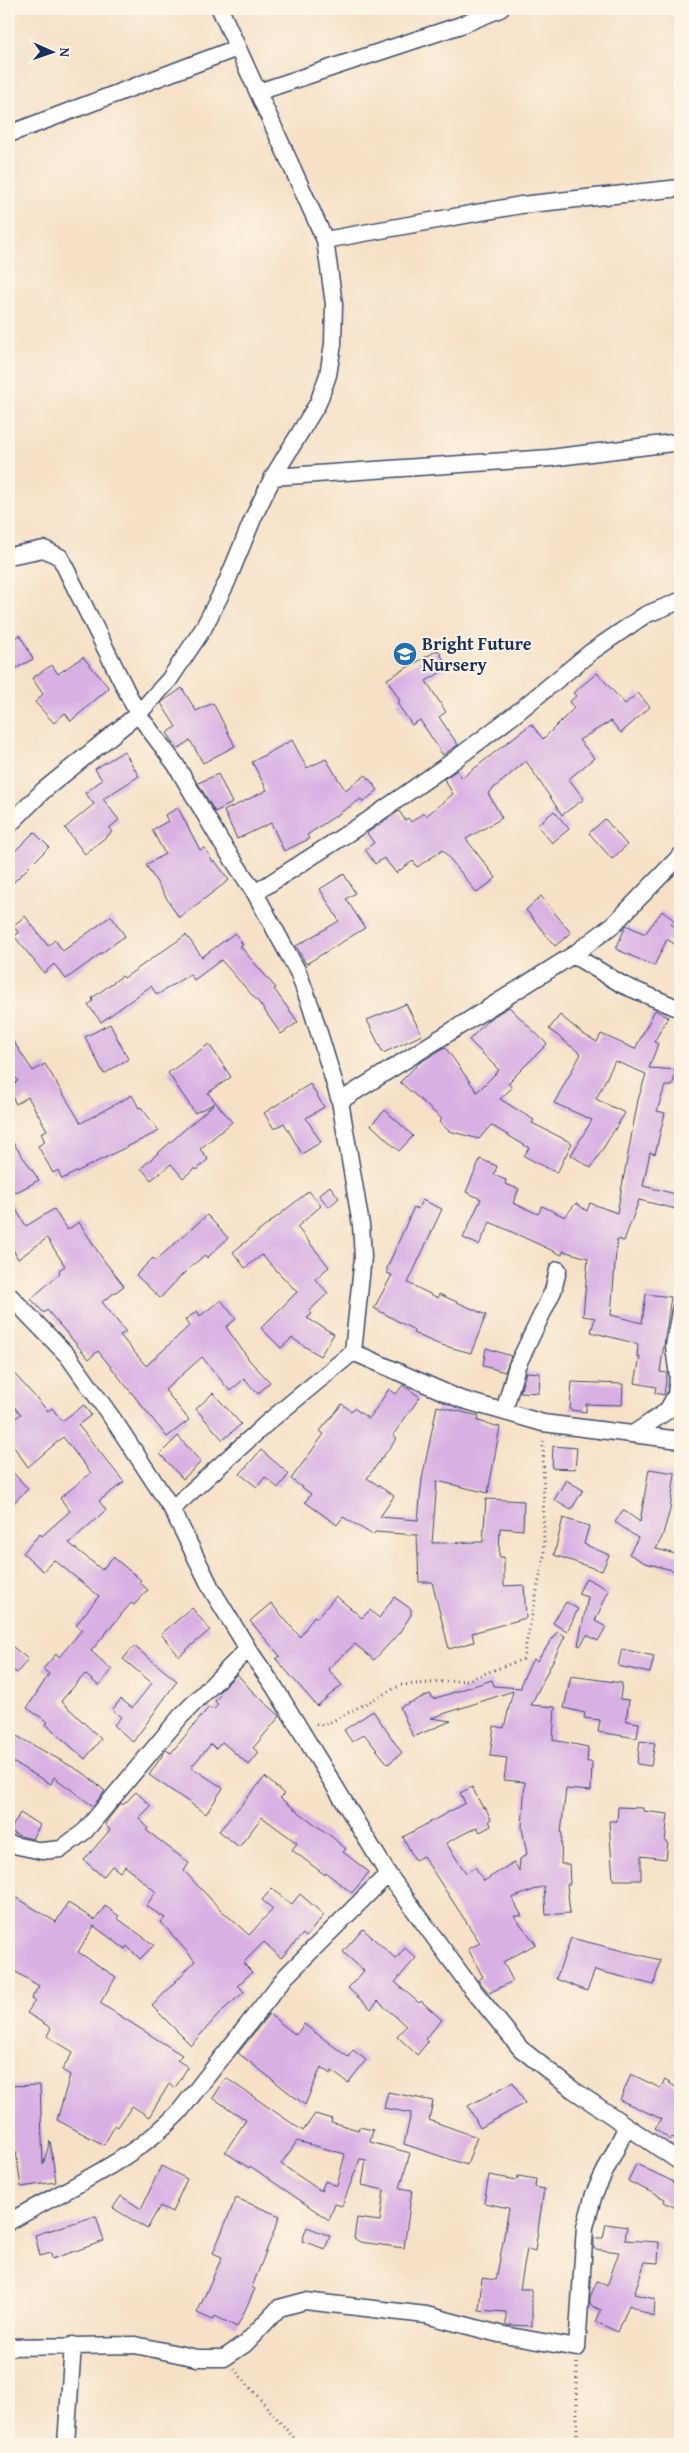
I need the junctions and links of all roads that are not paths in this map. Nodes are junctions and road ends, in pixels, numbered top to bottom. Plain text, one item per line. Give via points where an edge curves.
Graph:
1 (220, 9) edge
2 (500, 9) edge
3 (238, 48) junction
4 (258, 92) junction
5 (9, 134) edge
6 (680, 188) edge
7 (325, 240) junction
8 (680, 442) edge
9 (273, 477) junction
10 (9, 556) edge
11 (680, 600) edge
12 (138, 714) junction
13 (9, 825) edge
14 (680, 856) edge
15 (255, 893) junction
16 (572, 955) junction
17 (680, 1009) edge
18 (340, 1101) junction
19 (558, 1270) dead end
20 (9, 1295) edge
21 (680, 1311) edge
22 (353, 1352) junction
23 (504, 1411) junction
24 (633, 1434) junction
25 (680, 1440) edge
26 (172, 1509) junction
27 (248, 1649) junction
28 (9, 1844) edge
29 (388, 1874) junction
30 (627, 2126) junction
31 (680, 2162) edge
32 (9, 2222) edge
33 (73, 2345) junction
34 (9, 2348) edge
35 (66, 2444) edge

1 - 3 street
2 - 4 street
3 - 4 street
3 - 5 street
4 - 7 street
6 - 7 street via 521,205
7 - 9 street via 334,304 328,375 318,403
8 - 9 street via 550,458
9 - 12 street via 203,629 169,680
10 - 12 street via 44,549 60,557
11 - 15 street via 645,615 591,652 453,761
12 - 13 street via 44,790
12 - 15 street via 176,765
14 - 16 street via 614,924
15 - 18 street via 298,972
16 - 17 street via 623,985
16 - 18 street
18 - 22 street via 361,1225 363,1257
19 - 23 street via 553,1291 518,1366
20 - 26 street via 68,1356
21 - 24 street via 674,1346 678,1376 676,1395 667,1411
22 - 23 street via 460,1399
22 - 26 street via 268,1422
23 - 24 street via 544,1423
24 - 25 street
26 - 27 street via 212,1590
27 - 28 street via 181,1716 85,1832 61,1850 42,1851
27 - 29 street
29 - 30 street via 521,2049
29 - 32 street via 286,1976 162,2130 138,2149
30 - 31 street
30 - 33 street via 594,2194 585,2226 577,2348 499,2334 426,2315 305,2301 279,2308 246,2344 224,2358 197,2358 135,2345
33 - 34 street
33 - 35 street

